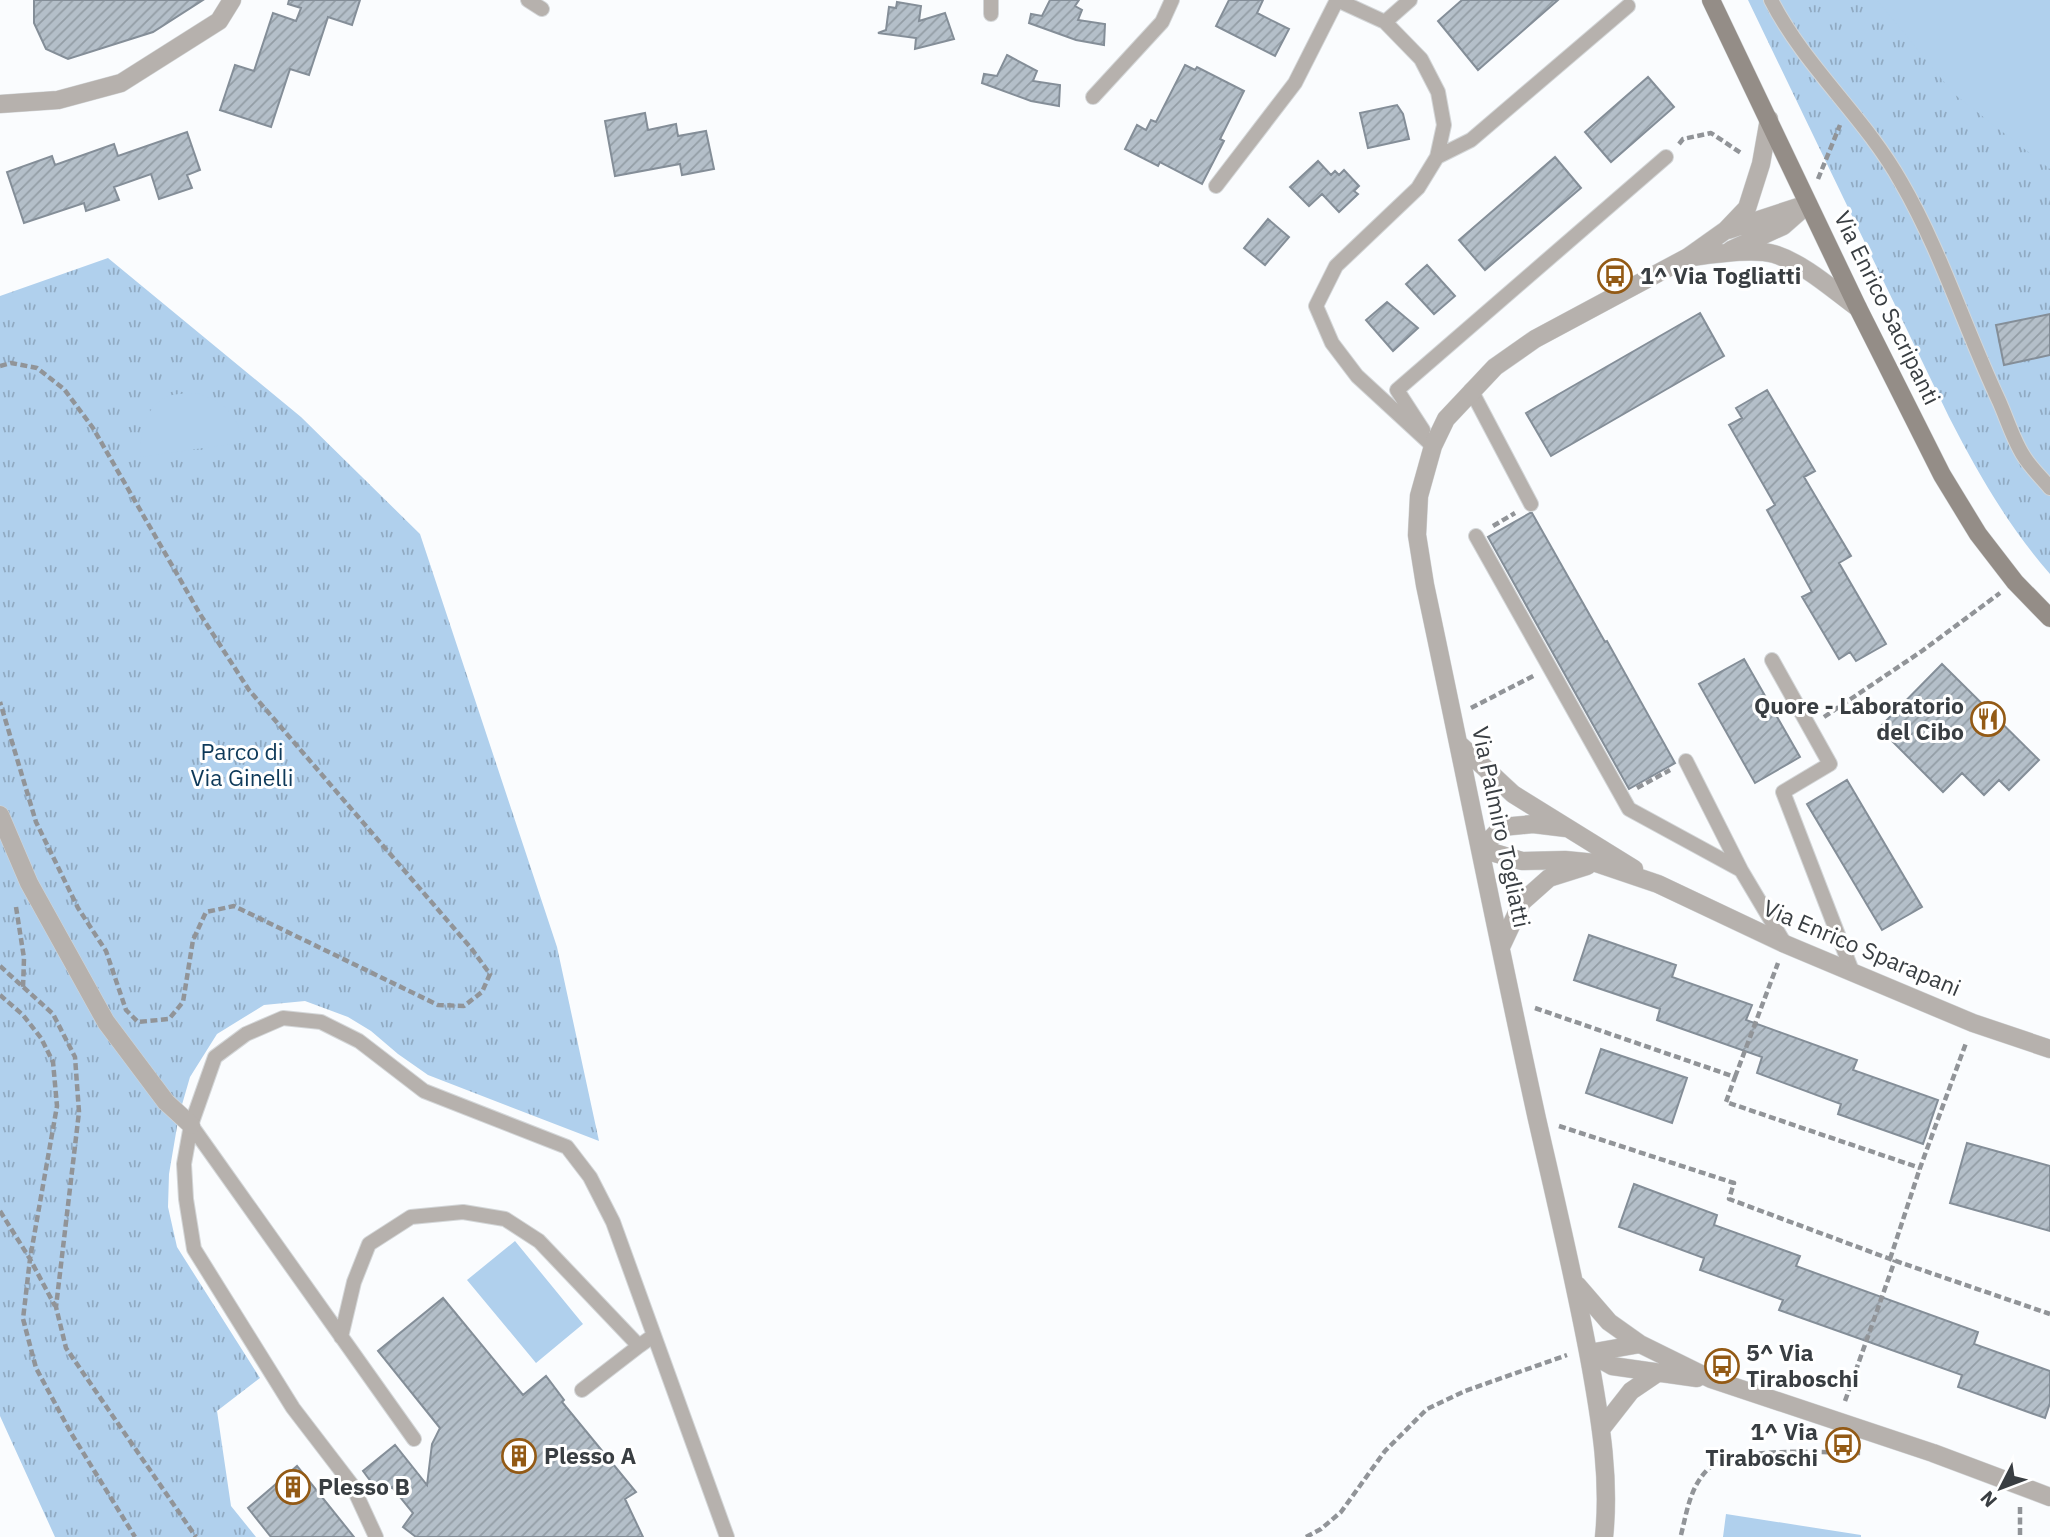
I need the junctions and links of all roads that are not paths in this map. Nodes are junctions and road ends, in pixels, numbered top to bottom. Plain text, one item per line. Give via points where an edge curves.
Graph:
1 (232, 0) edge
2 (528, 0) edge
3 (1172, 0) edge
4 (1337, 0) edge
5 (1410, 0) edge
6 (1711, 0) edge
7 (1771, 0) edge
8 (1628, 6) dead end
9 (542, 9) dead end
10 (1385, 22) junction
11 (1093, 96) dead end
12 (0, 104) edge
13 (1769, 119) junction
14 (1437, 157) junction
15 (1667, 157) road end
16 (1216, 186) dead end
17 (1808, 204) junction
18 (1726, 230) junction
19 (1726, 253) junction
20 (1688, 257) junction
21 (1858, 308) junction
22 (1471, 390) junction
23 (1433, 446) junction
24 (2050, 488) edge
25 (1531, 504) road end
26 (1476, 536) road end
27 (2050, 618) edge
28 (1772, 660) dead end
29 (1458, 743) junction
30 (1686, 761) road end
31 (0, 815) edge
32 (1572, 829) junction
33 (1481, 849) junction
34 (1597, 863) junction
35 (1741, 870) junction
36 (1658, 884) junction
37 (1785, 944) junction
38 (1501, 947) junction
39 (1852, 971) junction
40 (2050, 1049) edge
41 (191, 1125) junction
42 (1576, 1283) junction
43 (653, 1336) junction
44 (341, 1337) junction
45 (1640, 1344) junction
46 (639, 1346) junction
47 (1588, 1353) junction
48 (1656, 1374) junction
49 (1711, 1379) junction
50 (582, 1390) dead end
51 (1602, 1428) junction
52 (415, 1439) dead end
53 (2050, 1497) edge
54 (376, 1537) edge
55 (727, 1537) edge
56 (1604, 1537) edge

1 - 12 street via 219,21 121,83 58,100
2 - 9 lane
3 - 11 lane via 1162,22
4 - 10 lane
4 - 16 lane via 1295,83
5 - 10 lane
6 - 13 street, Via Enrico Sacripanti
7 - 24 lane via 1810,62 1875,139 1903,184 2023,455
8 - 14 lane via 1471,140
10 - 14 lane via 1421,59 1438,92 1444,125
13 - 17 street, Via Enrico Sacripanti
13 - 18 street, Via Palmiro Togliatti via 1747,208
14 - 23 lane via 1418,188 1336,266 1316,306 1332,343 1357,376
15 - 23 lane via 1397,390
17 - 18 street, Via Palmiro Togliatti
17 - 19 street, Via Palmiro Togliatti via 1783,226
17 - 21 street, Via Enrico Sacripanti
18 - 20 street, Via Palmiro Togliatti
19 - 20 street, Via Palmiro Togliatti
19 - 21 street, Via Palmiro Togliatti via 1773,253 1805,269
20 - 22 street, Via Palmiro Togliatti via 1535,340
21 - 27 street, Via Enrico Sacripanti via 1942,475 1978,534
22 - 23 street, Via Palmiro Togliatti via 1446,419
22 - 25 lane
23 - 29 street, Via Palmiro Togliatti via 1419,496 1417,535
26 - 35 lane via 1629,809
28 - 39 lane via 1830,764 1783,792
29 - 32 street, Via Enrico Sparapani via 1513,794
29 - 33 street, Via Palmiro Togliatti
30 - 35 lane
31 - 41 street via 29,883 106,1022 166,1102
32 - 33 street, Via Enrico Sparapani via 1533,824 1502,827
32 - 36 street, Via Enrico Sparapani
33 - 34 street, Via Enrico Sparapani via 1522,860
33 - 38 street, Via Palmiro Togliatti
34 - 36 street, Via Enrico Sparapani
34 - 38 street via 1549,878 1522,902
35 - 37 lane
36 - 37 street, Via Enrico Sparapani
37 - 39 street, Via Enrico Sparapani
38 - 42 street, Via Palmiro Togliatti
39 - 40 street, Via Enrico Sparapani via 1973,1023
41 - 43 lane via 215,1057 246,1034 283,1018 321,1021 359,1041 424,1091 567,1147 590,1177 613,1222
41 - 44 lane
41 - 54 lane via 184,1164 194,1250 293,1408 352,1485
42 - 45 street via 1609,1322
42 - 47 street, Via Palmiro Togliatti
43 - 46 lane
43 - 55 lane
44 - 46 lane via 369,1244 411,1217 463,1212 505,1219 539,1241
44 - 52 lane
45 - 47 street
45 - 49 street
46 - 50 lane
47 - 48 street via 1612,1366
47 - 51 street, Via Palmiro Togliatti
48 - 49 street
48 - 51 street via 1631,1391
49 - 53 street
51 - 56 street, Via Palmiro Togliatti

